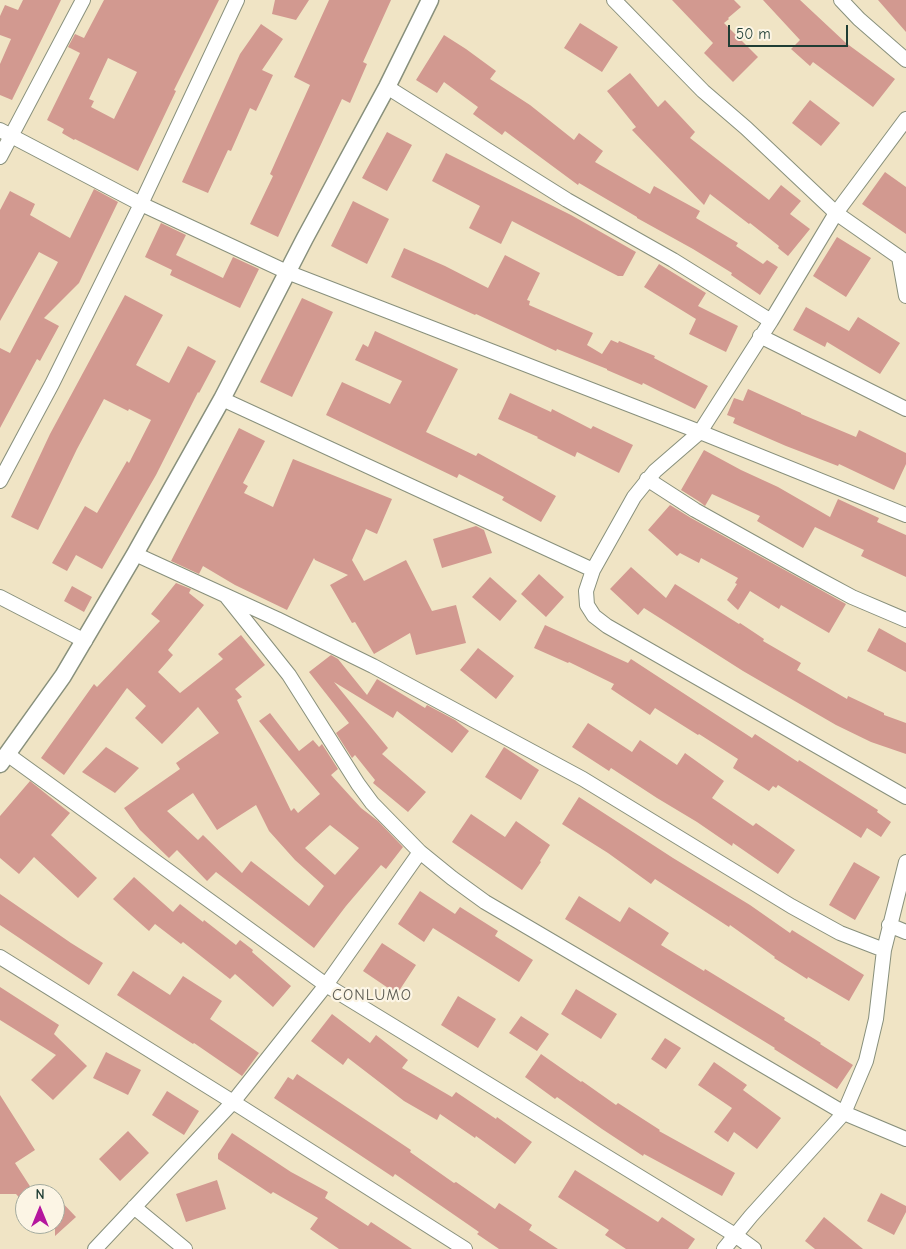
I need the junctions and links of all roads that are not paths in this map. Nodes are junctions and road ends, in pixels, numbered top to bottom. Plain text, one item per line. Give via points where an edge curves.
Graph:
1 (83, 0) edge
2 (238, 0) edge
3 (430, 0) edge
4 (614, 0) edge
5 (841, 0) edge
6 (906, 60) edge
7 (387, 87) junction
8 (906, 119) edge
9 (5, 133) edge
10 (0, 157) edge
11 (141, 204) junction
12 (836, 213) junction
13 (902, 259) edge
14 (287, 272) junction
15 (906, 296) edge
16 (771, 321) junction
17 (760, 336) junction
18 (222, 399) junction
19 (906, 409) edge
20 (700, 432) junction
21 (647, 479) junction
22 (0, 481) edge
23 (906, 515) edge
24 (135, 554) junction
25 (592, 570) junction
26 (226, 596) junction
27 (0, 597) edge
28 (906, 620) edge
29 (85, 641) junction
30 (4, 759) edge
31 (906, 798) edge
32 (420, 852) junction
33 (906, 862) edge
34 (889, 925) junction
35 (906, 932) edge
36 (884, 950) junction
37 (0, 957) edge
38 (326, 985) junction
39 (233, 1102) junction
40 (844, 1113) junction
41 (906, 1139) edge
42 (134, 1207) junction
43 (735, 1235) junction
44 (95, 1249) edge
45 (185, 1249) edge
46 (465, 1249) edge
47 (724, 1249) edge
48 (754, 1249) edge

1 - 9 street
2 - 11 street
3 - 7 street
4 - 12 street via 703,91
5 - 6 street
7 - 14 street
7 - 16 street via 567,200
8 - 12 street
9 - 10 street
9 - 11 street
11 - 14 street
11 - 22 street
12 - 13 street
12 - 16 street
13 - 15 street
14 - 18 street
14 - 20 street
16 - 17 street
17 - 19 street
17 - 20 street
18 - 24 street
18 - 25 street
20 - 21 street
20 - 23 street
21 - 25 street
21 - 28 street via 695,510 815,577
24 - 26 street
24 - 29 street
25 - 31 street via 586,591 587,605 594,616 607,626
26 - 32 street via 289,675 367,796
26 - 36 street via 373,666 583,780 791,906 840,932
27 - 29 street
29 - 30 street
30 - 38 street
32 - 38 street
32 - 40 street via 485,902
33 - 34 street
34 - 35 street
34 - 36 street
36 - 40 street via 876,1019 866,1061
37 - 39 street
38 - 39 street
38 - 43 street
39 - 42 street
39 - 46 street
40 - 41 street
40 - 43 street
42 - 44 street
42 - 45 street
43 - 47 street
43 - 48 street

